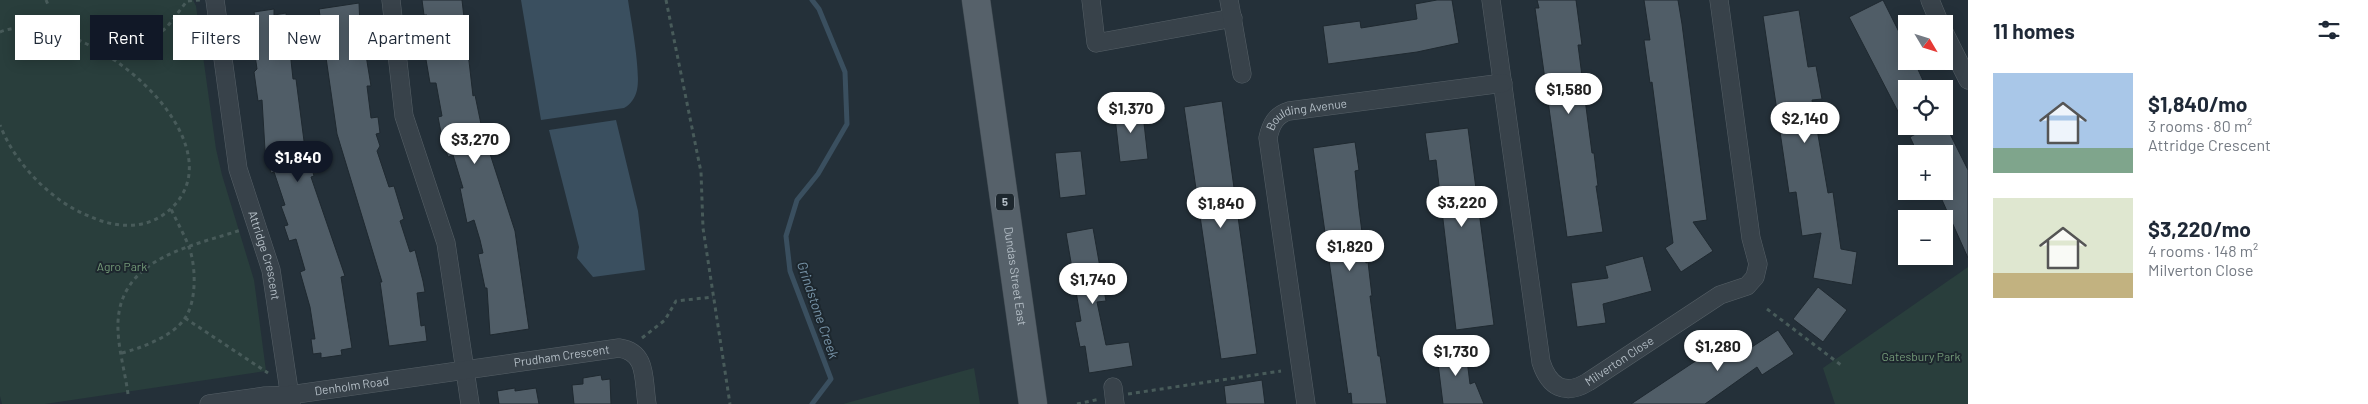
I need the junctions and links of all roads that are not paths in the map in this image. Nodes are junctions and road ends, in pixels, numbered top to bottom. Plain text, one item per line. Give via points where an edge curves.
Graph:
1 (215, 0) edge
2 (391, 0) edge
3 (976, 0) edge
4 (1091, 0) edge
5 (1229, 0) edge
6 (1491, 0) edge
7 (1719, 0) edge
8 (1930, 0) edge
9 (1936, 15) edge
10 (1233, 18) junction
11 (1953, 50) edge
12 (1242, 74) dead end
13 (1968, 80) edge
14 (1503, 83) junction
15 (465, 370) junction
16 (290, 399) edge
17 (209, 404) edge
18 (470, 404) edge
19 (647, 404) edge
20 (1033, 404) edge
21 (1306, 404) edge

1 - 16 street, Attridge Crescent via 238,168 271,270
2 - 15 street via 404,116 446,243
3 - 20 main road, Dundas Street East / 5
4 - 10 street via 1096,43
5 - 10 street
6 - 14 street
7 - 14 street, Milverton Close via 1751,238 1758,264 1755,277 1747,286 1720,295 1578,388 1559,387 1544,372 1541,362
8 - 9 street
10 - 12 street
11 - 13 street
14 - 21 street, Boulding Avenue via 1289,111 1275,119 1268,138
15 - 16 street, Denholm Road
15 - 18 street
15 - 19 street, Prudham Crescent via 619,348 630,350 641,362
16 - 17 street, Denholm Road

